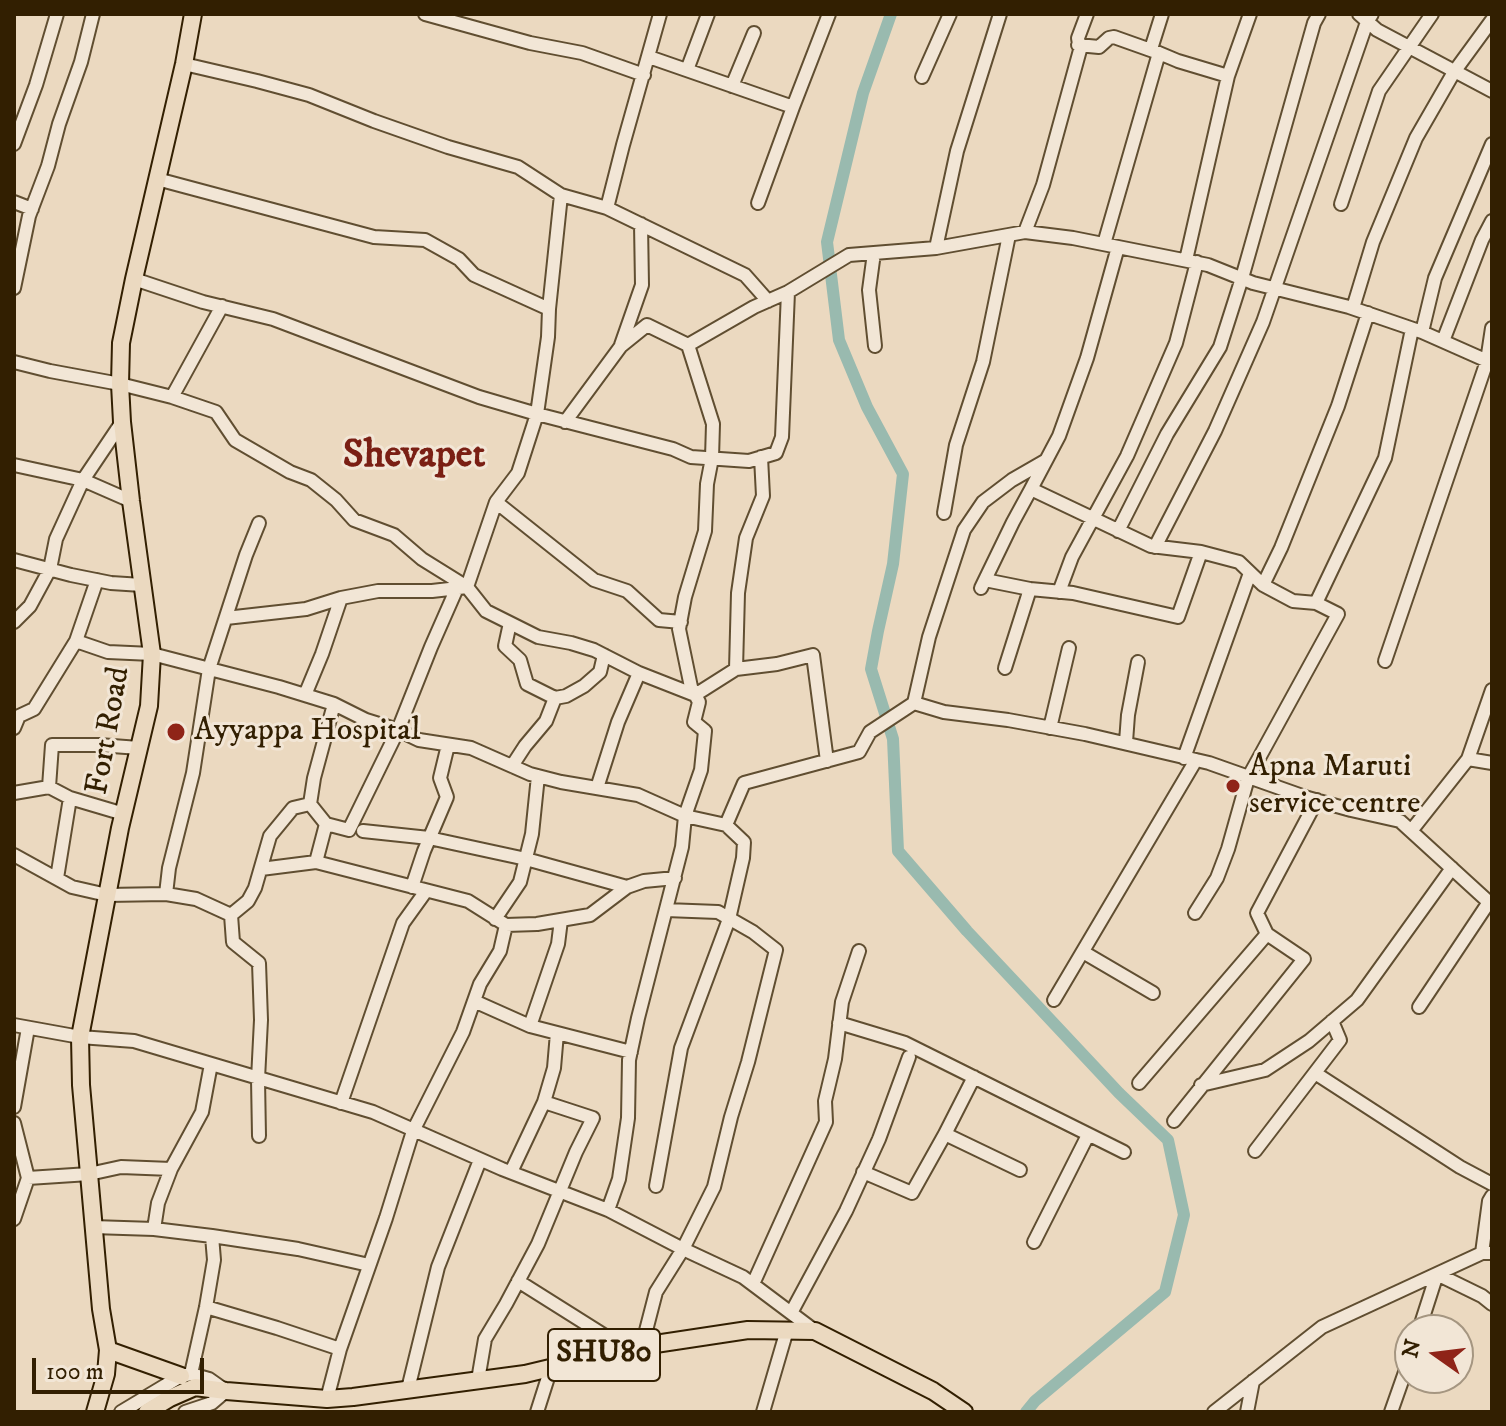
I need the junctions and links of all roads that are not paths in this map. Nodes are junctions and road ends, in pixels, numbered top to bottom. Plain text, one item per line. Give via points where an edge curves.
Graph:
1 (57, 14) edge
2 (93, 14) edge
3 (193, 14) edge
4 (425, 14) edge
5 (660, 14) edge
6 (708, 14) edge
7 (829, 14) edge
8 (950, 14) edge
9 (1000, 14) edge
10 (1087, 14) edge
11 (1162, 14) edge
12 (1250, 14) edge
13 (1319, 14) edge
14 (1432, 14) edge
15 (1366, 17) edge
16 (1492, 20) edge
17 (754, 33) dead end
18 (1078, 45) junction
19 (1409, 48) junction
20 (1155, 51) junction
21 (649, 57) junction
22 (184, 64) junction
23 (687, 70) junction
24 (1454, 72) junction
25 (644, 75) junction
26 (1228, 76) junction
27 (922, 77) dead end
28 (732, 86) junction
29 (1492, 91) edge
30 (793, 107) junction
31 (14, 144) edge
32 (1492, 144) edge
33 (157, 179) junction
34 (561, 195) junction
35 (14, 202) edge
36 (758, 203) dead end
37 (1341, 204) dead end
38 (607, 208) junction
39 (32, 209) junction
40 (1492, 221) edge
41 (641, 224) junction
42 (1025, 232) junction
43 (1009, 235) junction
44 (1104, 244) junction
45 (1118, 247) junction
46 (936, 248) junction
47 (874, 253) junction
48 (1192, 261) junction
49 (1242, 278) junction
50 (134, 279) junction
51 (14, 288) edge
52 (1276, 288) junction
53 (788, 292) junction
54 (768, 301) junction
55 (222, 306) junction
56 (1353, 308) junction
57 (549, 309) junction
58 (1368, 313) junction
59 (1492, 328) edge
60 (1417, 330) junction
61 (1443, 341) junction
62 (688, 345) junction
63 (621, 346) junction
64 (875, 346) dead end
65 (14, 362) edge
66 (1489, 362) edge
67 (120, 384) junction
68 (172, 397) junction
69 (537, 414) junction
70 (122, 422) junction
71 (565, 422) junction
72 (761, 457) junction
73 (712, 458) junction
74 (1047, 460) junction
75 (14, 465) edge
76 (83, 480) junction
77 (1031, 489) junction
78 (131, 501) junction
79 (496, 502) junction
80 (944, 513) dead end
81 (1094, 519) junction
82 (259, 523) dead end
83 (1118, 531) junction
84 (1155, 547) junction
85 (1201, 552) junction
86 (14, 560) edge
87 (50, 569) junction
88 (1250, 573) junction
89 (97, 580) junction
90 (142, 585) junction
91 (1263, 585) junction
92 (462, 588) junction
93 (1030, 589) junction
94 (1059, 592) junction
95 (341, 598) junction
96 (1316, 603) junction
97 (226, 618) junction
98 (14, 622) edge
99 (681, 622) junction
100 (510, 623) junction
101 (76, 641) junction
102 (1069, 648) dead end
103 (152, 654) junction
104 (604, 655) junction
105 (1385, 661) dead end
106 (1138, 662) dead end
107 (1005, 668) dead end
108 (209, 669) junction
109 (736, 669) junction
110 (639, 673) junction
111 (1492, 690) edge
112 (305, 695) junction
113 (695, 695) junction
114 (555, 698) junction
115 (914, 703) junction
116 (334, 704) junction
117 (16, 720) edge
118 (1050, 728) junction
119 (398, 730) junction
120 (1126, 742) junction
121 (448, 745) junction
122 (139, 748) junction
123 (1190, 759) junction
124 (1468, 759) junction
125 (827, 761) junction
126 (1492, 763) edge
127 (512, 766) junction
128 (538, 776) junction
129 (1248, 778) junction
130 (49, 787) junction
131 (597, 788) junction
132 (14, 793) edge
133 (70, 798) junction
134 (1317, 800) junction
135 (310, 804) junction
136 (124, 814) junction
137 (685, 816) junction
138 (326, 824) junction
139 (726, 825) junction
140 (363, 831) dead end
141 (1411, 831) junction
142 (429, 838) junction
143 (14, 855) edge
144 (526, 859) junction
145 (316, 862) junction
146 (1452, 868) junction
147 (261, 869) junction
148 (57, 878) junction
149 (675, 878) junction
150 (412, 887) junction
151 (627, 887) junction
152 (426, 891) junction
153 (166, 894) junction
154 (107, 895) junction
155 (1490, 904) edge
156 (666, 910) junction
157 (1195, 913) dead end
158 (231, 915) junction
159 (729, 919) junction
160 (561, 920) junction
161 (501, 922) junction
162 (1267, 934) junction
163 (859, 951) dead end
164 (1083, 952) junction
165 (1153, 993) dead end
166 (1054, 1000) dead end
167 (474, 1001) junction
168 (1419, 1007) dead end
169 (1332, 1021) junction
170 (839, 1023) junction
171 (14, 1025) edge
172 (530, 1026) junction
173 (28, 1028) junction
174 (557, 1033) junction
175 (80, 1037) junction
176 (631, 1052) junction
177 (909, 1057) dead end
178 (211, 1064) junction
179 (1315, 1073) junction
180 (974, 1077) junction
181 (258, 1079) junction
182 (1139, 1083) dead end
183 (1201, 1085) junction
184 (544, 1102) junction
185 (14, 1103) edge
186 (341, 1103) junction
187 (1174, 1121) dead end
188 (14, 1123) edge
189 (413, 1131) junction
190 (945, 1134) junction
191 (1088, 1135) junction
192 (259, 1136) dead end
193 (1255, 1151) dead end
194 (1124, 1152) dead end
195 (480, 1160) junction
196 (171, 1169) junction
197 (1020, 1170) dead end
198 (511, 1172) junction
199 (863, 1172) junction
200 (89, 1174) junction
201 (28, 1178) junction
202 (1492, 1184) edge
203 (656, 1186) dead end
204 (561, 1191) junction
205 (1492, 1196) edge
206 (608, 1210) junction
207 (14, 1219) edge
208 (93, 1227) junction
209 (154, 1229) junction
210 (212, 1236) junction
211 (1034, 1242) dead end
212 (683, 1249) junction
213 (1487, 1253) edge
214 (369, 1265) junction
215 (1437, 1274) junction
216 (518, 1281) junction
217 (753, 1284) junction
218 (1492, 1304) edge
219 (206, 1307) junction
220 (791, 1313) junction
221 (1424, 1314) edge
222 (787, 1330) junction
223 (815, 1331) junction
224 (634, 1347) junction
225 (340, 1349) junction
226 (108, 1350) junction
227 (551, 1368) junction
228 (478, 1380) junction
229 (1253, 1381) junction
230 (191, 1383) junction
231 (408, 1389) junction
232 (226, 1391) junction
233 (327, 1399) junction
234 (353, 1405) edge
235 (95, 1412) edge
236 (121, 1412) edge
237 (147, 1412) edge
238 (165, 1412) edge
239 (185, 1412) edge
240 (537, 1412) edge
241 (763, 1412) edge
242 (964, 1412) edge
243 (1214, 1412) edge
244 (1247, 1412) edge

1 - 31 street
2 - 39 street
3 - 22 main road, Fort Road
4 - 25 street via 582,53
5 - 21 street
6 - 23 street
7 - 30 street
8 - 27 street
9 - 46 street via 957,151
10 - 18 street
11 - 20 street
12 - 26 street
13 - 49 street
14 - 19 street
15 - 19 street via 1377,30
15 - 52 street
16 - 24 street
17 - 28 street
18 - 20 street via 1099,47 1114,37
18 - 42 street via 1043,185
19 - 24 street
19 - 37 street via 1379,91
20 - 26 street
20 - 44 street
21 - 23 street
21 - 25 street
22 - 33 main road, Fort Road
22 - 34 street via 309,95 518,167
23 - 28 street
24 - 29 street
24 - 56 street via 1416,138 1373,242
25 - 38 street
26 - 48 street
28 - 30 street
30 - 36 street
32 - 60 street
33 - 50 main road, Fort Road
33 - 57 street via 374,237 425,240 459,259 474,275
34 - 38 street
34 - 57 street
35 - 39 street
38 - 41 street
39 - 51 street
40 - 61 street
41 - 54 street via 745,275
41 - 63 street via 642,285
42 - 43 street
42 - 44 street
43 - 46 street
43 - 80 street
44 - 45 street
45 - 48 street
45 - 74 street via 1087,358
46 - 47 street
47 - 53 street via 849,255
47 - 64 street via 869,290
48 - 49 street
48 - 81 street via 1176,343
49 - 52 street
49 - 83 street via 1220,347 1167,434
50 - 55 street
50 - 67 main road, Fort Road via 121,343
52 - 56 street
52 - 84 street via 1215,431
53 - 54 street
53 - 72 street via 782,437 776,453
54 - 62 street
55 - 68 street
55 - 69 street via 273,319
56 - 58 street
57 - 69 street
58 - 60 street
58 - 91 street via 1338,406
59 - 66 street
60 - 61 street
60 - 96 street via 1385,458
61 - 66 street
62 - 63 street via 647,325
62 - 73 street via 713,424
63 - 71 street
65 - 67 street
66 - 105 street
67 - 68 street
67 - 70 main road, Fort Road
68 - 92 street via 216,412 235,440 311,480 354,520 394,535
69 - 71 street
69 - 79 street via 518,473
70 - 76 street
70 - 78 main road, Fort Road
71 - 73 street via 691,457
72 - 73 street
72 - 109 street via 763,496 746,538 738,593
73 - 99 street via 705,531
74 - 77 street
74 - 115 street via 983,502 964,530
75 - 76 street
76 - 78 street
76 - 87 street via 56,539
77 - 81 street
77 - 93 street via 983,584
78 - 90 main road, Fort Road
79 - 92 street
79 - 99 street via 594,580 627,591 659,620
81 - 83 street
81 - 94 street
82 - 97 street
83 - 84 street
84 - 85 street
85 - 88 street via 1239,562
85 - 94 street via 1178,617
86 - 87 street
87 - 89 street
87 - 98 street via 30,606
88 - 91 street
88 - 123 street
89 - 90 street
89 - 101 street
90 - 103 main road, Fort Road
91 - 96 street via 1293,601
92 - 95 street
92 - 100 street via 486,611
92 - 119 street via 431,647
93 - 94 street
93 - 107 street
95 - 97 street via 306,609
95 - 112 street
96 - 129 street via 1338,614
97 - 108 street
99 - 113 street
100 - 104 street via 538,637
100 - 114 street via 505,646 520,660 527,684
101 - 103 street via 108,652
101 - 117 street via 34,709
102 - 118 street
103 - 108 street
103 - 122 main road, Fort Road via 149,706
104 - 110 street
104 - 114 street via 600,672 584,686
106 - 120 street
108 - 112 street
108 - 153 street
109 - 113 street
109 - 125 street via 813,655
110 - 113 street
110 - 131 street
111 - 124 street
112 - 116 street
113 - 137 street via 699,702 694,722 705,731 704,744
114 - 127 street via 546,721
115 - 118 street
115 - 125 street via 870,732 859,752
116 - 119 street
116 - 135 street
118 - 120 street
119 - 121 street
119 - 138 street via 349,830
120 - 123 street
121 - 127 street via 471,748
121 - 142 street via 440,778 447,797
122 - 130 street via 52,745
122 - 136 main road, Fort Road
123 - 129 street
123 - 164 street
124 - 126 street
124 - 141 street
125 - 139 street via 744,783
127 - 128 street
128 - 131 street
128 - 144 street
129 - 134 street
129 - 157 street via 1217,878
130 - 132 street
130 - 133 street
131 - 137 street via 638,795
133 - 136 street
133 - 148 street
134 - 141 street via 1400,821
134 - 162 street via 1257,913
135 - 138 street
135 - 147 street via 293,808 270,836
136 - 154 main road, Fort Road
137 - 139 street
137 - 149 street
138 - 145 street
139 - 159 street via 744,842
140 - 142 street
141 - 146 street
142 - 144 street
142 - 150 street
143 - 148 street
144 - 151 street
144 - 161 street
145 - 147 street
145 - 150 street
146 - 155 street
146 - 169 street via 1357,1000
147 - 158 street via 248,901
148 - 154 street
149 - 151 street
149 - 156 street
150 - 152 street
151 - 160 street via 590,915
152 - 161 street via 468,901
152 - 186 street via 403,923
153 - 154 street
153 - 158 street via 196,899
154 - 175 main road, Fort Road
155 - 168 street
156 - 159 street via 718,912
156 - 176 street
158 - 181 street via 233,942 259,963
159 - 203 street via 681,1048
159 - 212 street via 776,950 714,1187
160 - 161 street
160 - 172 street
161 - 167 street via 500,951
162 - 182 street
162 - 183 street via 1304,959
163 - 170 street
164 - 165 street
164 - 166 street
167 - 172 street
167 - 189 street
169 - 179 street via 1340,1040
169 - 183 street via 1265,1070
170 - 180 street via 905,1043
170 - 217 street via 826,1122
171 - 173 street
172 - 174 street
173 - 175 street
173 - 185 street
174 - 176 street
174 - 184 street
175 - 178 street via 134,1041
175 - 200 main road, Fort Road
176 - 206 street via 628,1118 619,1179
177 - 199 street
178 - 181 street
178 - 196 street via 202,1112
179 - 193 street
179 - 202 street
180 - 190 street
180 - 191 street
181 - 186 street
181 - 192 street
183 - 187 street
184 - 198 street
184 - 204 street via 593,1118
186 - 189 street
188 - 201 street
189 - 195 street
189 - 214 street
190 - 197 street
190 - 199 street via 912,1193
191 - 194 street
191 - 211 street
195 - 198 street
195 - 231 street via 438,1267
196 - 200 street via 121,1167
196 - 209 street
198 - 204 street
199 - 220 street
200 - 201 street
200 - 208 main road, Fort Road
201 - 207 street
204 - 206 street
204 - 216 street
205 - 213 street
206 - 212 street
208 - 209 street
208 - 226 main road, Fort Road
209 - 210 street
210 - 214 street
210 - 219 street via 214,1260
212 - 217 street
212 - 224 street via 656,1292
213 - 215 street
214 - 225 street
215 - 218 street
215 - 221 street
215 - 229 street via 1322,1327
216 - 224 street
216 - 228 street via 485,1339
217 - 220 street
219 - 225 street
219 - 230 street
220 - 223 street
222 - 223 main road, SHU80
222 - 224 main road, SHU80 via 748,1330
222 - 241 street
223 - 242 main road, SHU80
224 - 227 main road, SHU80
225 - 233 street
226 - 230 main road
226 - 235 main road, Fort Road
227 - 228 main road, SHU80
227 - 240 street
228 - 231 main road, SHU80
229 - 243 street
229 - 244 street
230 - 232 main road, SHU80
230 - 232 street via 209,1379
230 - 236 street
230 - 237 main road, SHU80
230 - 238 main road, SHU80
231 - 234 main road, SHU80
232 - 233 main road, SHU80
232 - 239 street via 212,1403
233 - 234 main road, SHU80

